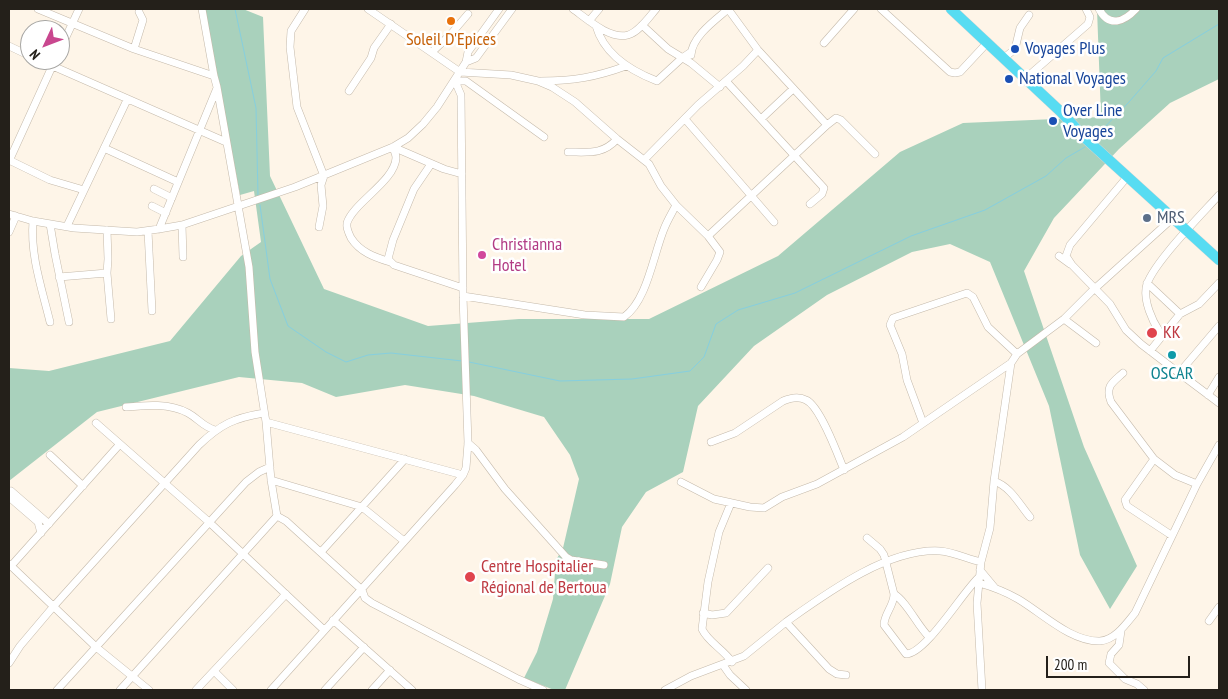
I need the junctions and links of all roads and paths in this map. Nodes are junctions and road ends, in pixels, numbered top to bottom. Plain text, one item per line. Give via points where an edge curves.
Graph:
1 (38, 9) edge
2 (79, 9) edge
3 (202, 9) edge
4 (304, 9) edge
5 (368, 9) edge
6 (499, 9) edge
7 (512, 9) edge
8 (573, 9) edge
9 (599, 9) edge
10 (656, 9) edge
11 (727, 9) edge
12 (854, 9) edge
13 (881, 9) edge
14 (1086, 9) edge
15 (1099, 9) edge
16 (1136, 9) edge
17 (954, 10) edge
18 (139, 12) dead end
19 (468, 14) dead end
20 (1029, 15) dead end
21 (589, 21) junction
22 (72, 23) junction
23 (391, 24) junction
24 (642, 25) junction
25 (596, 26) junction
26 (70, 28) edge
27 (824, 43) dead end
28 (988, 43) junction
29 (134, 49) junction
30 (758, 50) junction
31 (432, 52) junction
32 (691, 52) junction
33 (682, 58) junction
34 (1004, 58) junction
35 (466, 62) junction
36 (691, 63) junction
37 (626, 66) junction
38 (51, 70) edge
39 (68, 70) edge
40 (460, 72) junction
41 (214, 76) junction
42 (1026, 78) junction
43 (454, 81) junction
44 (538, 81) junction
45 (726, 81) junction
46 (217, 87) junction
47 (720, 87) junction
48 (793, 89) junction
49 (349, 91) dead end
50 (127, 100) junction
51 (761, 118) junction
52 (685, 119) junction
53 (827, 125) junction
54 (199, 131) junction
55 (544, 137) dead end
56 (617, 139) junction
57 (226, 142) junction
58 (393, 147) junction
59 (104, 148) junction
60 (568, 152) dead end
61 (875, 154) dead end
62 (795, 155) junction
63 (644, 160) junction
64 (9, 161) edge
65 (430, 164) junction
66 (462, 174) junction
67 (324, 176) junction
68 (1128, 176) junction
69 (178, 182) junction
70 (154, 189) dead end
71 (84, 190) junction
72 (1219, 195) edge
73 (751, 196) junction
74 (172, 198) junction
75 (810, 204) dead end
76 (676, 205) junction
77 (152, 206) dead end
78 (238, 206) junction
79 (166, 213) junction
80 (12, 215) edge
81 (1173, 218) junction
82 (33, 221) junction
83 (774, 222) dead end
84 (50, 224) junction
85 (182, 225) junction
86 (67, 226) junction
87 (319, 227) dead end
88 (159, 229) junction
89 (107, 230) junction
90 (148, 231) junction
91 (1186, 231) junction
92 (9, 232) edge
93 (708, 236) junction
94 (1060, 256) dead end
95 (183, 257) dead end
96 (1219, 260) edge
97 (390, 262) junction
98 (1072, 265) junction
99 (107, 273) junction
100 (59, 277) junction
101 (1219, 283) edge
102 (1147, 284) junction
103 (701, 287) dead end
104 (1096, 288) junction
105 (463, 292) junction
106 (152, 311) dead end
107 (1180, 314) junction
108 (111, 319) dead end
109 (1064, 319) junction
110 (50, 322) dead end
111 (69, 322) dead end
112 (1219, 326) edge
113 (1159, 331) dead end
114 (1096, 342) dead end
115 (1150, 351) junction
116 (1017, 354) junction
117 (1011, 363) junction
118 (1123, 373) dead end
119 (1179, 373) junction
120 (1219, 376) edge
121 (1208, 395) junction
122 (1219, 403) edge
123 (126, 407) dead end
124 (264, 413) junction
125 (266, 422) junction
126 (96, 423) dead end
127 (923, 423) junction
128 (215, 430) junction
129 (711, 442) dead end
130 (468, 443) junction
131 (120, 444) junction
132 (1219, 445) edge
133 (50, 455) dead end
134 (405, 459) junction
135 (1154, 460) junction
136 (270, 467) junction
137 (844, 470) junction
138 (463, 475) junction
139 (271, 480) junction
140 (994, 481) junction
141 (681, 482) dead end
142 (165, 483) junction
143 (1197, 484) junction
144 (83, 486) junction
145 (10, 494) edge
146 (730, 503) junction
147 (362, 507) junction
148 (277, 516) junction
149 (1030, 517) dead end
150 (209, 522) junction
151 (49, 524) junction
152 (41, 533) junction
153 (1171, 536) junction
154 (867, 538) dead end
155 (404, 541) junction
156 (321, 552) junction
157 (243, 555) junction
158 (886, 562) junction
159 (10, 565) edge
160 (604, 565) dead end
161 (768, 568) dead end
162 (980, 573) junction
163 (996, 588) junction
164 (362, 590) junction
165 (286, 594) junction
166 (894, 594) junction
167 (53, 607) junction
168 (1219, 607) edge
169 (703, 613) junction
170 (333, 620) junction
171 (1209, 621) dead end
172 (786, 622) junction
173 (324, 630) junction
174 (1121, 632) junction
175 (929, 638) junction
176 (96, 646) junction
177 (364, 647) junction
178 (732, 662) junction
179 (9, 663) edge
180 (723, 665) junction
181 (390, 670) junction
182 (214, 671) junction
183 (846, 675) dead end
184 (132, 676) junction
185 (57, 690) edge
186 (120, 690) edge
187 (149, 690) edge
188 (196, 690) edge
189 (233, 690) edge
190 (271, 690) edge
191 (325, 690) edge
192 (372, 690) edge
193 (412, 690) edge
194 (543, 690) edge
195 (665, 690) edge
196 (746, 690) edge
197 (982, 690) edge
198 (1144, 690) edge

1 - 22 street
2 - 22 street
3 - 41 street
4 - 67 street via 290,37 297,103
5 - 23 street
6 - 35 street via 468,52
7 - 35 street via 476,58
8 - 21 street
9 - 21 street
10 - 24 street
11 - 30 street
11 - 32 street via 704,32
12 - 27 street
13 - 28 street via 950,72 960,72
14 - 42 street via 1090,17 1088,24
15 - 16 street via 1104,18 1119,21
17 - 28 highway
18 - 29 street via 143,20
19 - 31 street
20 - 34 street via 1020,28 1015,49
21 - 25 street
22 - 26 street
22 - 29 street
23 - 31 street
23 - 49 street via 378,40
24 - 25 street via 629,35 619,36
24 - 33 street
25 - 37 street via 610,53
28 - 34 highway
29 - 41 street
30 - 45 street
30 - 48 street
31 - 40 street
32 - 33 street
32 - 36 street
33 - 36 street
33 - 37 street via 657,81
34 - 42 highway
35 - 40 street
36 - 47 street
37 - 44 street via 572,81
38 - 64 street
39 - 50 street
40 - 43 street
40 - 44 street via 511,75
41 - 46 street
42 - 68 highway
43 - 55 street via 466,81
43 - 58 street via 423,124
43 - 66 street via 461,95
44 - 56 street via 574,102
45 - 47 street
45 - 51 street
46 - 54 street
46 - 57 street
47 - 52 street
48 - 51 street
48 - 53 street
50 - 54 street
50 - 59 street
51 - 62 street
52 - 63 street
52 - 73 street
53 - 61 street via 836,118 841,120
53 - 62 street
54 - 57 street
54 - 69 street
56 - 60 street via 610,148 600,151
56 - 63 street
57 - 78 street
58 - 65 street
58 - 67 street
58 - 97 street via 395,165 347,223 348,232 356,244 371,256
59 - 69 street
59 - 71 street
62 - 73 street
62 - 75 street via 824,188
63 - 76 street
64 - 71 street via 50,180
65 - 66 street
65 - 97 street via 414,189 393,240
66 - 105 street
67 - 78 street
67 - 87 street via 320,185 324,206
68 - 81 highway
68 - 98 street via 1070,245 1066,256
69 - 74 street
70 - 74 street
71 - 86 street
72 - 91 street
73 - 83 street
73 - 93 street
74 - 79 street
76 - 93 street
76 - 105 street via 644,287 634,308 624,318 585,315
77 - 79 street
78 - 85 street
78 - 124 street via 249,267 255,352
79 - 88 street
80 - 82 street
80 - 92 street
81 - 91 highway
81 - 104 street
82 - 84 street
82 - 110 street via 34,256
84 - 86 street
84 - 100 street
85 - 88 street
85 - 95 street
86 - 89 street
88 - 90 street
89 - 90 street
89 - 99 street
90 - 106 street
91 - 96 highway
91 - 102 street
93 - 103 street via 720,252
94 - 98 street
97 - 105 street
98 - 104 street
99 - 100 street
99 - 108 street
100 - 111 street
101 - 107 street via 1199,304
102 - 107 street
102 - 113 street via 1148,306
104 - 109 street
104 - 115 street via 1126,330
105 - 130 street
107 - 115 street
109 - 114 street
109 - 116 street
112 - 119 street
115 - 119 street
116 - 117 street
116 - 127 street via 988,327 973,297 967,294 893,318 890,324
117 - 127 street
117 - 140 street
118 - 135 street via 1109,389 1110,402
119 - 121 street
120 - 121 street
121 - 122 street
123 - 128 street via 147,404 168,407 188,413 205,427
124 - 125 street
124 - 128 street via 232,420
125 - 134 street
125 - 136 street
126 - 131 street
127 - 137 street
128 - 142 street
129 - 137 street via 735,433 783,401 805,399 822,419
130 - 138 street
130 - 160 street via 566,557
131 - 142 street
131 - 144 street
132 - 143 street
133 - 144 street
134 - 138 street
134 - 147 street
135 - 143 street via 1175,475
135 - 153 street via 1125,503
136 - 139 street
136 - 150 street via 246,482
137 - 146 street via 764,508
138 - 155 street
139 - 147 street
139 - 148 street
140 - 149 street via 1009,490
140 - 162 street via 990,528
141 - 146 street via 714,499
142 - 150 street
142 - 167 street
143 - 153 street
144 - 151 street
145 - 151 street
145 - 152 street via 38,522
146 - 169 street via 719,532
147 - 155 street
147 - 156 street
148 - 156 street
148 - 157 street
150 - 157 street
150 - 176 street
151 - 152 street
152 - 159 street
153 - 174 street via 1135,613
154 - 158 street via 880,549
155 - 164 street
156 - 164 street
157 - 165 street
157 - 184 street
158 - 162 street via 906,554 942,551
158 - 166 street
158 - 172 street via 849,580
159 - 167 street
161 - 169 street via 726,613
162 - 163 street
162 - 163 street
162 - 175 street
162 - 197 street via 977,624
163 - 174 street via 1083,638 1101,641
164 - 170 street
164 - 194 street via 372,603
165 - 173 street
165 - 182 street
166 - 175 street
166 - 175 street via 884,625 903,652 913,652
167 - 176 street
167 - 179 street
168 - 171 street
169 - 178 street via 705,635
170 - 173 street
170 - 177 street
172 - 178 street via 752,651
172 - 183 street via 829,669
173 - 190 street
174 - 198 street via 1109,663
176 - 184 street
176 - 185 street
177 - 181 street
177 - 191 street
178 - 180 street
180 - 195 street via 691,676
180 - 196 street
181 - 192 street
181 - 193 street
182 - 188 street
182 - 189 street
184 - 186 street
184 - 187 street

